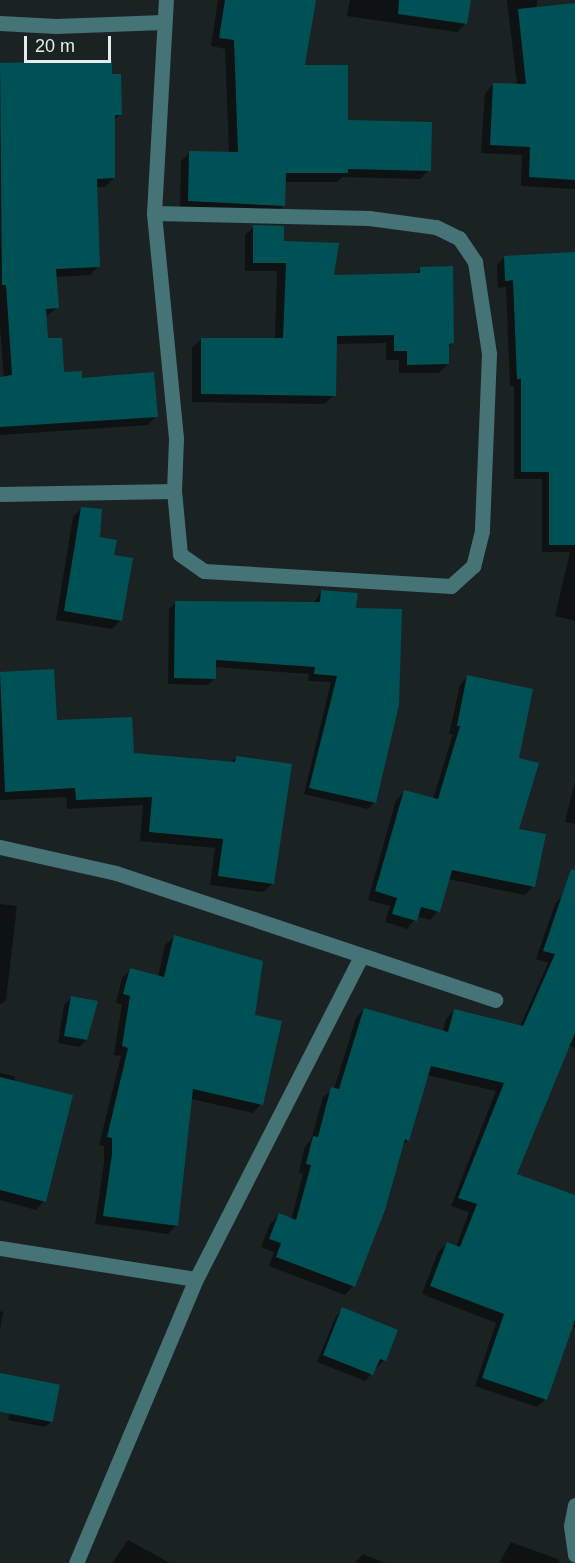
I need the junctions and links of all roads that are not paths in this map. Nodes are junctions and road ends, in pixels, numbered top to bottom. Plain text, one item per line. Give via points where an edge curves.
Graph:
1 (166, 0) edge
2 (163, 22) junction
3 (0, 23) edge
4 (154, 213) junction
5 (174, 491) junction
6 (0, 494) edge
7 (0, 847) edge
8 (361, 957) junction
9 (495, 1000) dead end
10 (0, 1248) edge
11 (196, 1279) junction
12 (575, 1505) edge
13 (575, 1555) edge
14 (76, 1563) edge

1 - 2 street
2 - 3 street via 56,26
2 - 4 street
4 - 5 street via 176,438
4 - 5 street via 369,218 436,227 459,238 475,262 489,354 482,531 473,566 451,586 204,571 180,554
5 - 6 street
7 - 8 street via 116,873
8 - 9 street
8 - 11 street
10 - 11 street
11 - 14 street
12 - 13 street via 571,1526

